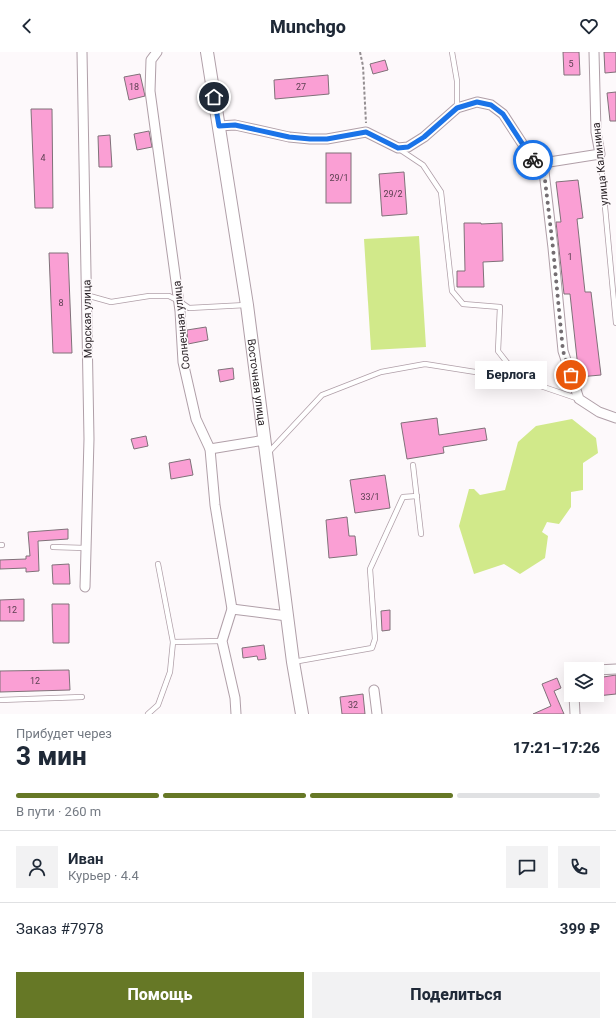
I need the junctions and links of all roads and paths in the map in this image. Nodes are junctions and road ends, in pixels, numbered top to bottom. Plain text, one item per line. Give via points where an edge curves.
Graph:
1 (82, 52) edge
2 (157, 52) edge
3 (207, 52) edge
4 (360, 52) edge
5 (452, 52) edge
6 (594, 52) edge
7 (457, 108) junction
8 (219, 126) junction
9 (366, 132) junction
10 (398, 148) junction
11 (600, 154) junction
12 (543, 163) junction
13 (86, 296) junction
14 (179, 301) junction
15 (247, 305) junction
16 (616, 323) edge
17 (520, 379) junction
18 (579, 399) junction
19 (616, 418) edge
20 (265, 440) junction
21 (210, 449) junction
22 (267, 455) junction
23 (413, 465) dead end
24 (417, 496) junction
25 (421, 534) dead end
26 (52, 547) dead end
27 (85, 548) junction
28 (158, 564) dead end
29 (84, 587) dead end
30 (232, 609) junction
31 (287, 616) junction
32 (222, 641) junction
33 (173, 642) junction
34 (293, 662) junction
35 (616, 669) edge
36 (604, 670) edge
37 (374, 690) dead end
38 (82, 697) dead end
39 (0, 700) edge
40 (574, 702) edge
41 (148, 714) edge
42 (236, 714) edge
43 (302, 714) edge
44 (377, 714) edge
45 (575, 714) edge

1 - 13 street, Морская улица
2 - 14 street, Солнечная улица via 151,60 150,91
3 - 8 street, Восточная улица
4 - 9 path via 364,66
5 - 7 lane via 457,81
6 - 11 street, улица Калинина via 596,132
7 - 10 street via 424,137 408,147
7 - 12 street via 477,102 491,105 503,114 533,160
8 - 9 street via 235,125 310,139 327,139
8 - 15 street, Восточная улица
9 - 10 street
10 - 17 lane via 422,165 441,192 452,291 463,304 500,307 498,351
11 - 12 street
11 - 16 lane, улица Калинина
12 - 18 street via 563,351
13 - 14 lane via 111,302 149,296 169,296
13 - 27 street, Морская улица via 89,439
14 - 15 lane via 189,308
14 - 21 street, Солнечная улица via 183,362 196,419
15 - 20 street, Восточная улица
17 - 18 lane
17 - 22 lane via 425,364 381,372 322,395
18 - 19 street via 599,412
20 - 21 street
20 - 22 street, Восточная улица
21 - 30 street, Солнечная улица via 215,506
22 - 31 street, Восточная улица
23 - 24 lane
24 - 25 lane
24 - 34 lane via 404,497 370,569 375,639 372,648
26 - 27 lane
27 - 29 street, Морская улица
28 - 33 lane
30 - 31 street
30 - 32 street, Солнечная улица
31 - 34 street, Восточная улица
32 - 33 lane
32 - 42 street, Солнечная улица
33 - 41 lane via 170,672 158,705
34 - 43 street, Восточная улица
35 - 36 street
37 - 44 street
38 - 39 lane
40 - 45 street

